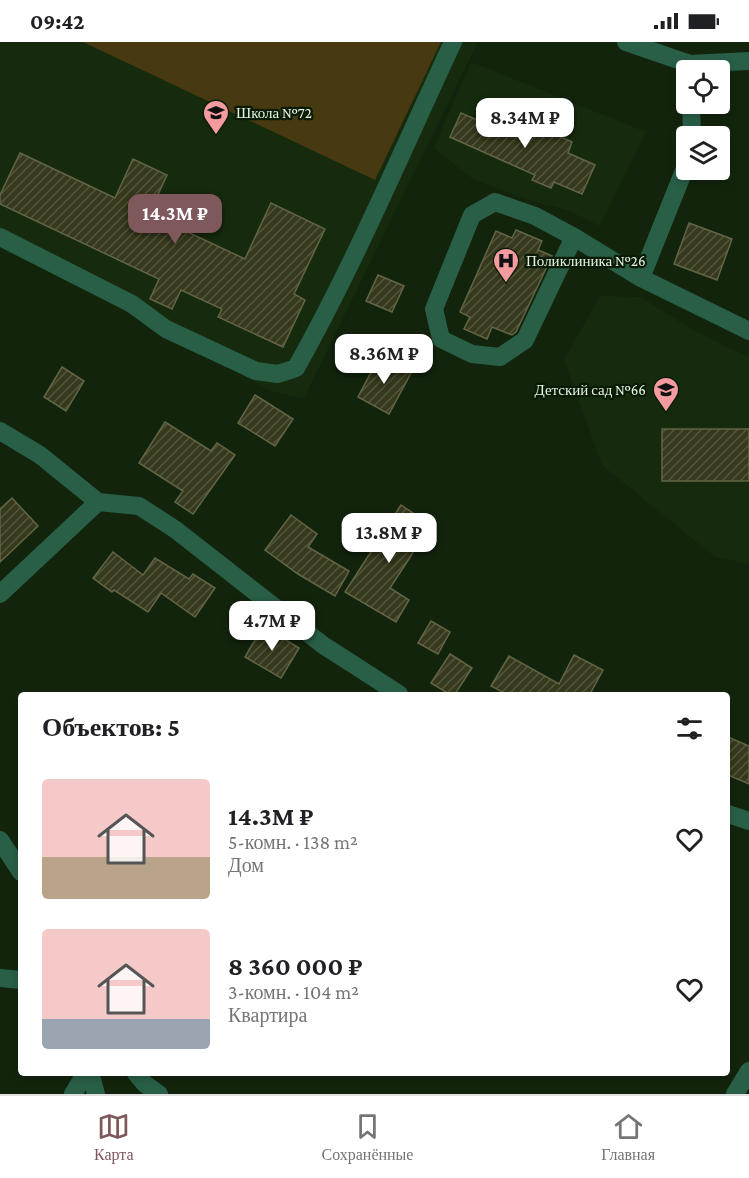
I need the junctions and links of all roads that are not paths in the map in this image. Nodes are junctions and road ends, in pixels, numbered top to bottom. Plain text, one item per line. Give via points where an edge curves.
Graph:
1 (453, 42) edge
2 (626, 42) edge
3 (749, 61) edge
4 (676, 62) edge
5 (730, 63) edge
6 (680, 180) edge
7 (0, 237) edge
8 (574, 237) junction
9 (641, 278) junction
10 (749, 331) edge
11 (0, 431) edge
12 (98, 502) junction
13 (0, 594) edge
14 (396, 692) edge
15 (730, 815) edge
16 (749, 821) edge
17 (0, 840) edge
18 (18, 867) edge
19 (0, 978) edge
20 (18, 980) edge
21 (749, 1071) edge
22 (85, 1076) edge
23 (89, 1076) edge
24 (138, 1076) edge
25 (73, 1094) edge
26 (96, 1094) edge
27 (159, 1094) edge
28 (735, 1094) edge

1 - 7 street via 361,240 296,368 278,374 256,371 166,329 132,304
2 - 4 street
3 - 5 street
6 - 9 street
8 - 8 street via 535,216 495,202 472,215 434,309 441,339 472,354 500,357 525,340
8 - 9 street
9 - 10 street
11 - 12 street via 40,455
12 - 13 street
12 - 14 street via 139,506 176,530 323,645
15 - 16 street
17 - 18 street
19 - 20 street
21 - 28 street
22 - 25 street
23 - 26 street
24 - 27 street

